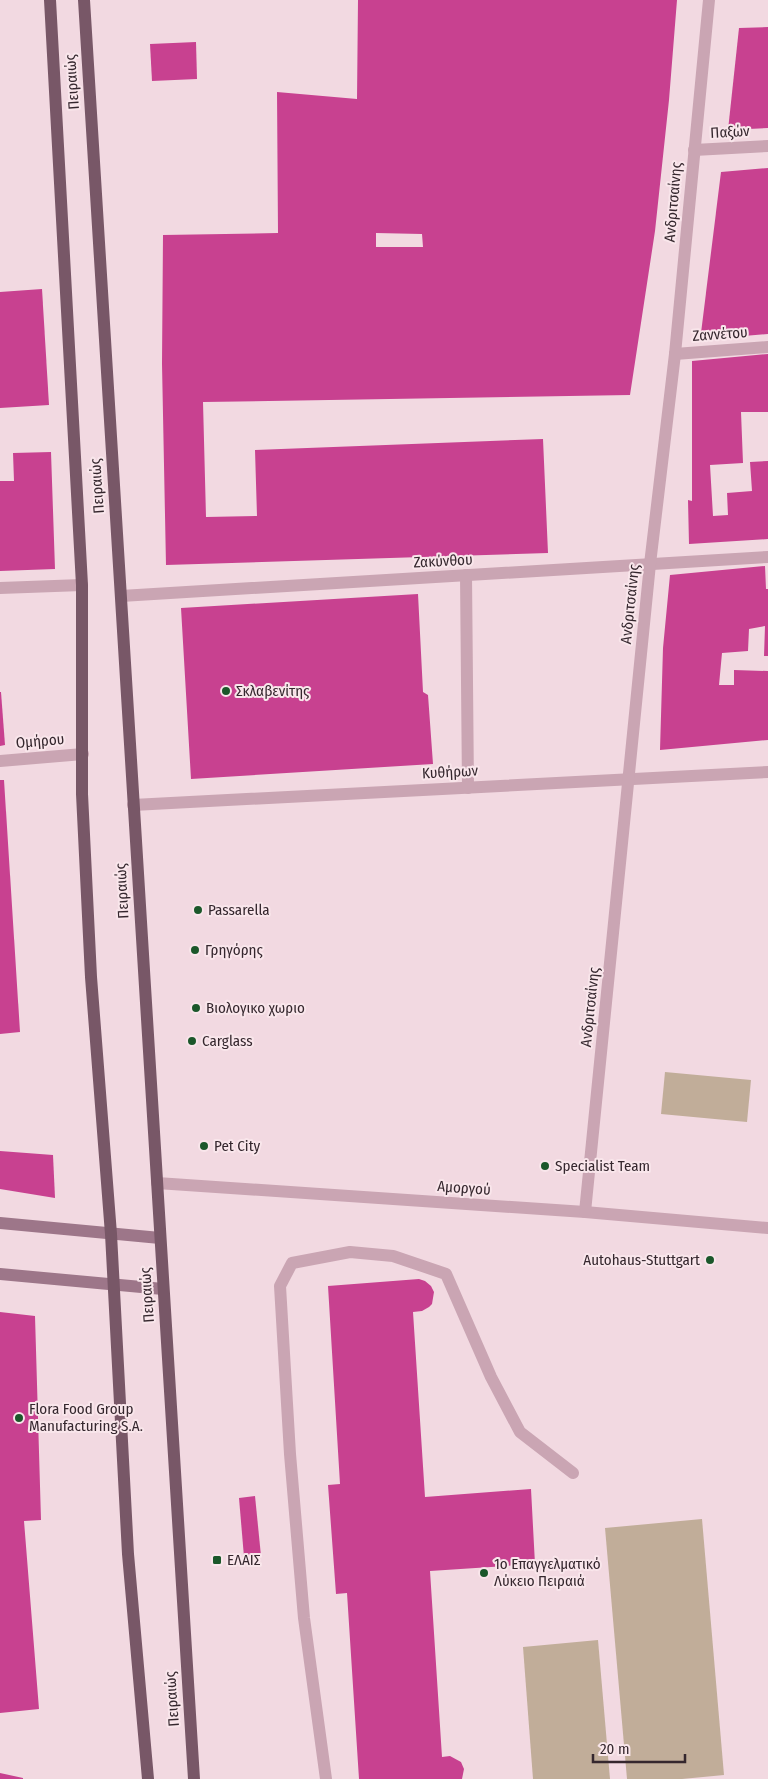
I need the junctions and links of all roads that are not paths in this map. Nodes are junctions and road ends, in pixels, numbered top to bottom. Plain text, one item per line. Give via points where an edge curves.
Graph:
1 (50, 0) edge
2 (84, 0) edge
3 (709, 0) edge
4 (768, 146) edge
5 (694, 150) junction
6 (768, 347) edge
7 (675, 354) junction
8 (768, 557) edge
9 (650, 564) junction
10 (466, 575) junction
11 (82, 585) junction
12 (0, 588) edge
13 (120, 596) junction
14 (83, 754) junction
15 (0, 761) edge
16 (768, 772) edge
17 (629, 779) junction
18 (468, 788) junction
19 (133, 806) junction
20 (158, 1183) junction
21 (585, 1212) junction
22 (0, 1223) edge
23 (768, 1228) edge
24 (111, 1234) junction
25 (160, 1238) junction
26 (0, 1274) edge
27 (114, 1284) junction
28 (163, 1289) junction
29 (573, 1473) dead end
30 (148, 1779) edge
31 (194, 1779) edge
32 (326, 1779) edge

1 - 11 main road, Πειραιώς
2 - 13 main road, Πειραιώς
3 - 5 street, Ανδριτσαίνης
4 - 5 street, Παξών
5 - 7 street, Ανδριτσαίνης
6 - 7 street, Ζαννέτου
7 - 9 street, Ανδριτσαίνης
8 - 9 street, Ζακύνθου
9 - 10 street, Ζακύνθου
9 - 17 street, Ανδριτσαίνης
10 - 13 street, Ζακύνθου
10 - 18 street
11 - 12 street
11 - 14 main road, Πειραιώς
13 - 19 main road, Πειραιώς
14 - 15 street, Ομήρου
14 - 24 main road, Πειραιώς via 91,977
16 - 17 street, Κυθήρων
17 - 18 street, Κυθήρων
17 - 21 street, Ανδριτσαίνης
18 - 19 street, Κυθήρων
19 - 20 main road, Πειραιώς
20 - 21 street, Αμοργού
20 - 25 main road, Πειραιώς
21 - 23 street, Αμοργού
22 - 24 main road
24 - 25 main road
24 - 27 main road, Πειραιώς
25 - 28 main road, Πειραιώς
26 - 27 main road
27 - 28 main road
27 - 30 main road, Πειραιώς via 128,1554
28 - 31 main road, Πειραιώς
29 - 32 street via 520,1432 446,1274 393,1256 350,1252 292,1263 280,1286 290,1454 304,1618

